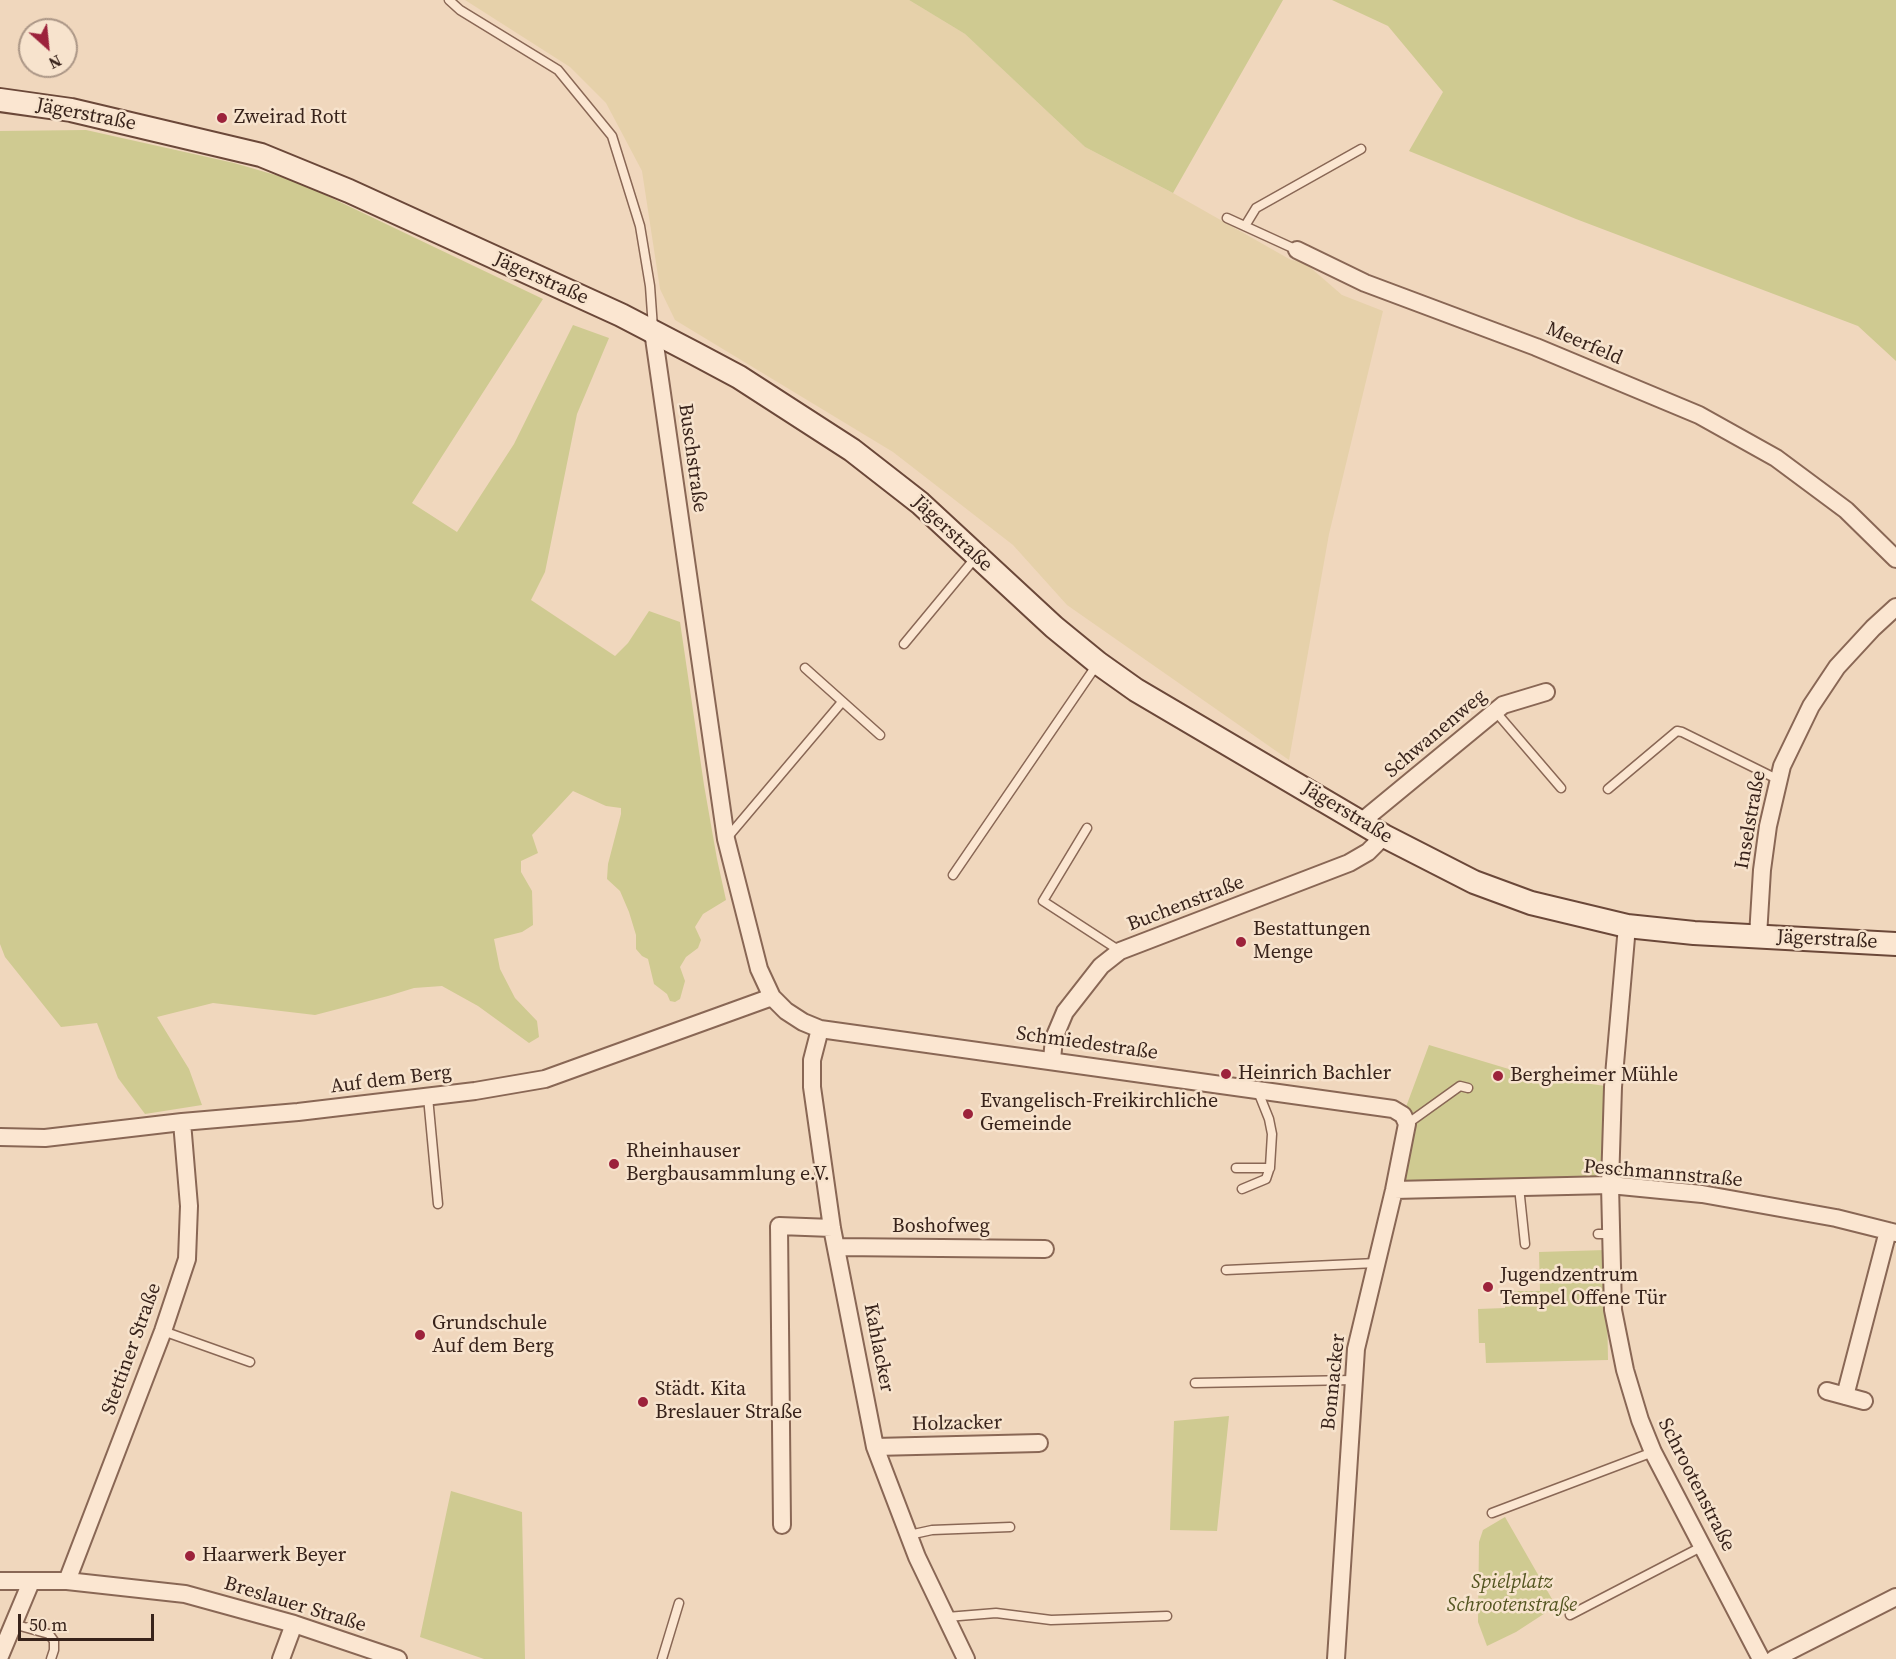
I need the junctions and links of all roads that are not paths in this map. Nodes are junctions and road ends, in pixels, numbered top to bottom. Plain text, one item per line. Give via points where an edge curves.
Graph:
1 (449, 0) edge
2 (0, 100) edge
3 (1361, 149) dead end
4 (1227, 218) dead end
5 (1245, 226) junction
6 (1297, 250) joint
7 (653, 331) junction
8 (976, 556) junction
9 (1896, 559) edge
10 (1896, 607) edge
11 (904, 644) dead end
12 (1098, 663) junction
13 (804, 668) dead end
14 (1546, 692) dead end
15 (842, 702) junction
16 (1496, 711) junction
17 (880, 735) dead end
18 (1779, 780) junction
19 (1561, 788) dead end
20 (1608, 789) dead end
21 (1361, 822) junction
22 (1086, 828) dead end
23 (1384, 836) junction
24 (726, 839) junction
25 (953, 875) dead end
26 (1627, 926) junction
27 (1758, 936) junction
28 (1896, 944) edge
29 (1120, 951) junction
30 (772, 997) junction
31 (820, 1029) junction
32 (1052, 1060) junction
33 (1468, 1088) dead end
34 (1256, 1089) junction
35 (428, 1097) junction
36 (1405, 1120) junction
37 (182, 1122) junction
38 (0, 1137) edge
39 (1236, 1168) dead end
40 (1270, 1168) junction
41 (1610, 1185) junction
42 (1520, 1187) junction
43 (1242, 1189) dead end
44 (1394, 1190) junction
45 (438, 1204) dead end
46 (832, 1228) junction
47 (1892, 1232) edge
48 (1525, 1244) dead end
49 (837, 1247) junction
50 (1045, 1249) dead end
51 (1376, 1263) junction
52 (1226, 1270) dead end
53 (163, 1331) junction
54 (250, 1362) dead end
55 (1353, 1380) junction
56 (1195, 1383) dead end
57 (1827, 1392) dead end
58 (1845, 1396) junction
59 (1864, 1401) dead end
60 (1039, 1443) dead end
61 (876, 1447) junction
62 (1653, 1452) junction
63 (1492, 1513) dead end
64 (783, 1525) dead end
65 (1010, 1527) dead end
66 (909, 1535) junction
67 (1703, 1546) junction
68 (0, 1581) edge
69 (67, 1581) junction
70 (31, 1582) junction
71 (1896, 1597) edge
72 (679, 1603) dead end
73 (1570, 1615) dead end
74 (1167, 1616) dead end
75 (947, 1617) junction
76 (12, 1624) junction
77 (294, 1624) junction
78 (0, 1656) edge
79 (51, 1659) edge
80 (281, 1659) edge
81 (398, 1659) edge
82 (662, 1659) edge
83 (966, 1659) edge
84 (1336, 1659) edge
85 (1761, 1659) edge
86 (1774, 1659) edge

1 - 7 lane, Buschstraße via 558,70 612,136 640,226
2 - 7 street, Jägerstraße via 71,110 261,155 349,190
3 - 5 lane via 1256,208
4 - 5 lane, Meerfeld
5 - 6 lane, Meerfeld
6 - 9 street, Meerfeld via 1365,283 1536,347 1699,415 1776,458 1846,510
7 - 8 street, Jägerstraße via 739,377 852,450 920,503
7 - 24 street, Buschstraße
8 - 11 lane
8 - 12 street, Jägerstraße
10 - 18 street, Inselstraße via 1837,667 1811,706
12 - 21 street, Jägerstraße via 1136,690
12 - 25 lane
13 - 15 lane
14 - 16 street, Schwanenweg via 1503,705
15 - 17 lane
15 - 24 lane
16 - 19 lane
16 - 21 street, Schwanenweg
18 - 20 lane via 1677,731
18 - 27 street, Inselstraße via 1762,870
21 - 23 street, Jägerstraße
22 - 29 lane via 1043,901
23 - 26 street, Jägerstraße via 1474,882 1531,903
23 - 29 street, Buchenstraße via 1349,863
24 - 30 street, Buschstraße via 759,969
26 - 27 street, Jägerstraße
26 - 41 street, Schrootenstraße via 1613,1087
27 - 28 street, Jägerstraße
29 - 32 street, Buchenstraße via 1101,966 1065,1012 1054,1038
30 - 31 street, Schmiedestraße via 802,1022
30 - 35 street, Auf dem Berg via 545,1079
31 - 32 street, Schmiedestraße
31 - 46 street, Kahlacker via 812,1060 812,1088
32 - 34 street, Schmiedestraße
33 - 36 lane via 1460,1086
34 - 36 street, Schmiedestraße via 1394,1108
34 - 40 lane via 1272,1134
35 - 37 street, Auf dem Berg
35 - 45 lane
36 - 44 street, Bonnacker
37 - 38 street, Auf dem Berg via 45,1138
37 - 53 street, Stettiner Straße via 189,1206 188,1259
39 - 40 lane
40 - 43 lane via 1266,1179
41 - 42 street, Peschmannstraße
41 - 47 street, Peschmannstraße via 1702,1194
41 - 62 street, Schrootenstraße via 1605,1234 1613,1311 1625,1370
42 - 44 street, Peschmannstraße
42 - 48 lane
44 - 51 street, Bonnacker
46 - 49 street, Kahlacker
46 - 64 street via 779,1226
47 - 58 street, Peschmannstraße
49 - 50 street, Boshofweg
49 - 61 street, Kahlacker
51 - 52 lane
51 - 55 street, Bonnacker via 1356,1349
53 - 54 lane
53 - 69 street, Stettiner Straße
55 - 56 lane
55 - 84 street, Bonnacker
57 - 58 street
58 - 59 street
60 - 61 street, Holzacker
61 - 66 street, Kahlacker
62 - 63 lane
62 - 67 street, Schrootenstraße
65 - 66 lane via 932,1530
66 - 75 street, Kahlacker
67 - 73 lane
67 - 85 street, Schrootenstraße
68 - 70 street, Breslauer Straße
69 - 70 street, Breslauer Straße
69 - 77 street, Breslauer Straße via 185,1594
70 - 76 street
71 - 86 street
72 - 82 lane
74 - 75 lane via 1051,1620 996,1613
75 - 83 street, Kahlacker
76 - 78 street
76 - 79 lane via 49,1634 54,1641
77 - 80 street
77 - 81 street, Breslauer Straße

